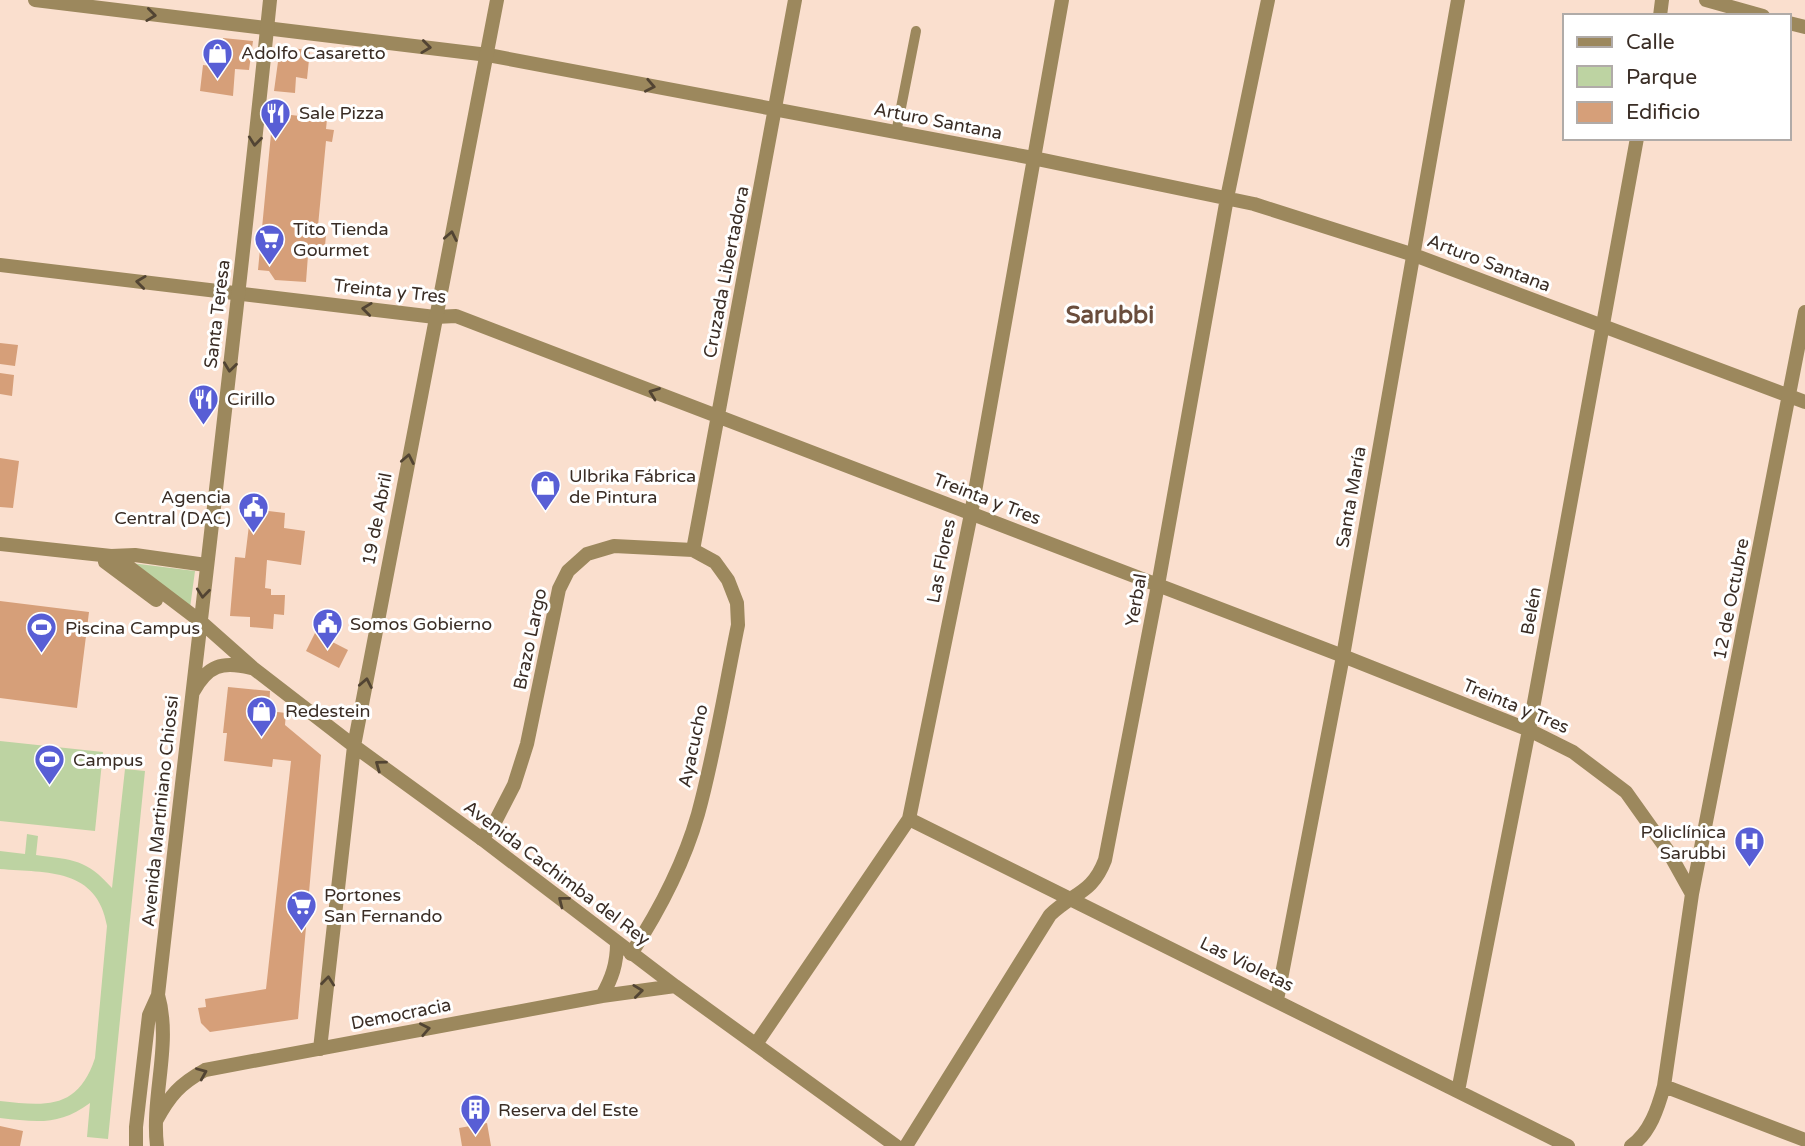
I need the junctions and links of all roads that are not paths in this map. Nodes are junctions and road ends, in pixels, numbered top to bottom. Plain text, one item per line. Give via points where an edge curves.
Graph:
1 (35, 0) edge
2 (270, 0) edge
3 (497, 0) edge
4 (795, 0) edge
5 (1062, 0) edge
6 (1268, 0) edge
7 (1458, 0) edge
8 (1706, 0) edge
9 (1756, 14) edge
10 (267, 29) junction
11 (916, 31) dead end
12 (488, 55) junction
13 (776, 110) junction
14 (896, 133) junction
15 (1637, 140) edge
16 (1032, 158) junction
17 (1227, 198) junction
18 (1414, 255) junction
19 (0, 265) edge
20 (239, 294) junction
21 (1805, 312) edge
22 (435, 317) junction
23 (1602, 327) junction
24 (1790, 397) junction
25 (1805, 402) edge
26 (718, 417) junction
27 (971, 513) junction
28 (0, 544) edge
29 (693, 550) junction
30 (93, 556) junction
31 (111, 556) junction
32 (206, 565) junction
33 (1158, 585) junction
34 (200, 626) junction
35 (1343, 656) junction
36 (253, 668) junction
37 (192, 694) junction
38 (1529, 730) junction
39 (354, 746) junction
40 (909, 819) junction
41 (482, 839) junction
42 (1692, 894) junction
43 (1070, 898) junction
44 (617, 943) junction
45 (631, 954) junction
46 (675, 986) junction
47 (158, 995) junction
48 (601, 996) junction
49 (1277, 1000) junction
50 (756, 1044) junction
51 (320, 1049) junction
52 (1664, 1086) junction
53 (1458, 1091) junction
54 (156, 1121) junction
55 (1805, 1140) edge
56 (136, 1146) edge
57 (157, 1146) edge
58 (897, 1146) edge
59 (906, 1146) edge
60 (1568, 1146) edge
61 (1631, 1146) edge

1 -> 10 street, Arturo Santana
2 - 10 street, Santa Teresa
3 - 12 street, 19 de Abril
4 - 13 street, Cruzada Libertadora
5 - 16 street, Las Flores
6 - 17 street, Yerbal
7 - 18 street, Santa María
8 - 9 street
10 -> 12 street, Arturo Santana
10 -> 20 street, Santa Teresa
11 - 14 lane
12 -> 13 street, Arturo Santana
22 -> 12 street, 19 de Abril
13 - 14 street, Arturo Santana
13 - 26 street, Cruzada Libertadora
14 - 16 street, Arturo Santana
15 - 23 street, Belén
16 - 17 street, Arturo Santana
16 - 27 street, Las Flores
17 - 18 street, Arturo Santana
17 - 33 street, Yerbal
18 - 23 street, Arturo Santana
18 - 35 street, Santa María
20 -> 19 street, Treinta y Tres
22 -> 20 street, Treinta y Tres
20 -> 32 street, Santa Teresa
21 - 24 street, 12 de Octubre
26 -> 22 street, Treinta y Tres via 456,316
39 -> 22 street, 19 de Abril
23 - 24 street, Arturo Santana
23 - 38 street, Belén
24 - 25 street, Arturo Santana
24 - 42 street, 12 de Octubre
26 - 27 street, Treinta y Tres
26 - 29 street, Cruzada Libertadora
27 - 33 street, Treinta y Tres
27 - 40 street, Las Flores
28 - 30 street
29 - 41 street, Brazo Largo via 614,546 587,554 568,571 559,589 514,785
29 - 45 street, Ayacucho via 715,562 728,580 737,603 738,625 698,814 681,860
30 - 31 street
30 - 34 street
31 - 32 street
31 - 34 street
32 -> 34 street, Santa Teresa
33 - 35 street, Treinta y Tres
33 - 43 street, Yerbal via 1105,860 1098,879
34 - 36 street, Avenida Cachimba del Rey
34 - 37 street, Avenida Martiniano Chiossi
35 - 38 street, Treinta y Tres
35 - 49 street, Santa María
36 - 37 street via 233,664 213,668
36 - 39 street, Avenida Cachimba del Rey
37 - 47 street, Avenida Martiniano Chiossi
38 - 42 street, Treinta y Tres via 1573,752 1626,792
38 - 53 street, Belén
41 -> 39 street, Avenida Cachimba del Rey
51 -> 39 street, 19 de Abril
40 - 43 street, Las Violetas
40 - 50 street, Las Flores
44 -> 41 street, Avenida Cachimba del Rey
42 - 52 street
43 - 49 street, Las Violetas
43 - 59 street, Yerbal via 1050,915
44 - 45 street, Avenida Cachimba del Rey
44 - 48 street via 612,978
45 - 46 street, Avenida Cachimba del Rey
48 -> 46 street, Democracia
46 - 50 street, Avenida Cachimba del Rey
47 - 54 street, Avenida Martiniano Chiossi via 164,1015
47 - 56 street, Avenida Martiniano Chiossi via 149,1015
51 -> 48 street, Democracia
49 - 53 street, Las Violetas
50 - 58 street, Avenida Cachimba del Rey
54 -> 51 street, Democracia via 169,1097 205,1070
52 - 55 street
52 - 61 street via 1647,1128
53 - 60 street, Las Violetas
54 - 57 street, Avenida Martiniano Chiossi

